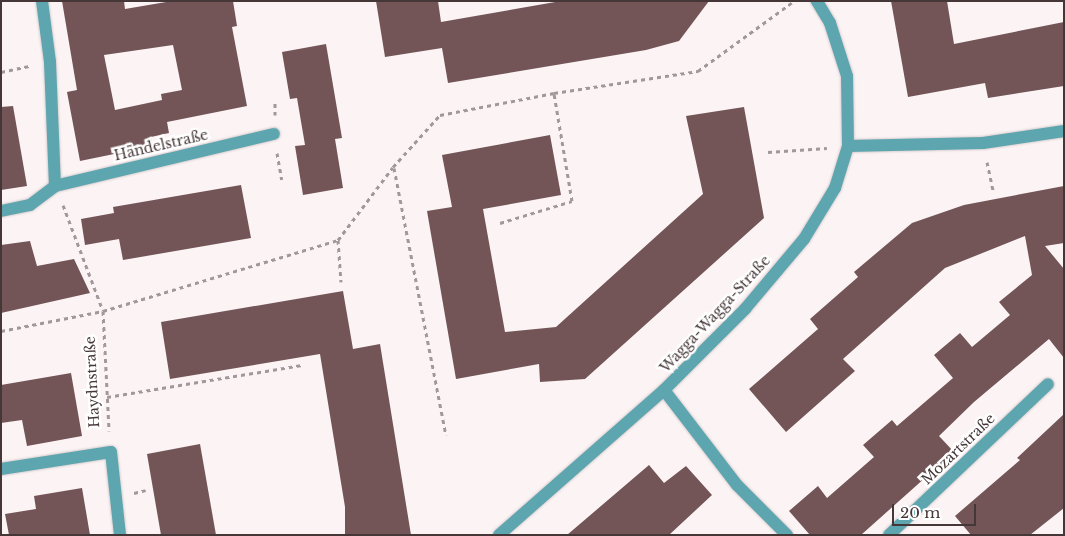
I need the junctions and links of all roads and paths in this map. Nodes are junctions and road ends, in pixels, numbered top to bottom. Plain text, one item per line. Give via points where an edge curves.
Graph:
1 (42, 1) edge
2 (794, 1) edge
3 (817, 1) edge
4 (50, 62) junction
5 (1, 72) edge
6 (554, 93) junction
7 (1064, 131) edge
8 (274, 134) dead end
9 (983, 143) junction
10 (848, 146) junction
11 (768, 152) dead end
12 (394, 167) junction
13 (55, 186) junction
14 (993, 191) dead end
15 (1, 211) edge
16 (500, 223) dead end
17 (338, 240) junction
18 (341, 282) dead end
19 (103, 311) junction
20 (1, 331) edge
21 (303, 365) dead end
22 (1048, 384) dead end
23 (664, 390) junction
24 (107, 397) junction
25 (446, 435) dead end
26 (111, 452) junction
27 (1, 469) edge
28 (120, 535) edge
29 (498, 535) edge
30 (787, 535) edge
31 (890, 535) edge

1 - 4 street
2 - 6 path via 698,71
3 - 10 street, Wagga-Wagga-Straße via 830,23 847,76
4 - 5 path
4 - 13 street
6 - 12 path via 440,115
6 - 16 path via 572,201
7 - 9 street
8 - 13 street, Händelstraße
9 - 10 street
9 - 14 path
10 - 11 path
10 - 23 street, Wagga-Wagga-Straße via 835,188 804,240 745,309
12 - 17 path
12 - 25 path
13 - 15 street, Händelstraße via 30,205
13 - 19 path
17 - 18 path
17 - 19 path
19 - 20 path
19 - 24 path, Haydnstraße
21 - 24 path
22 - 31 street, Mozartstraße
23 - 29 street, Wagga-Wagga-Straße
23 - 30 street via 737,485
24 - 26 path, Haydnstraße
26 - 27 street
26 - 28 street

